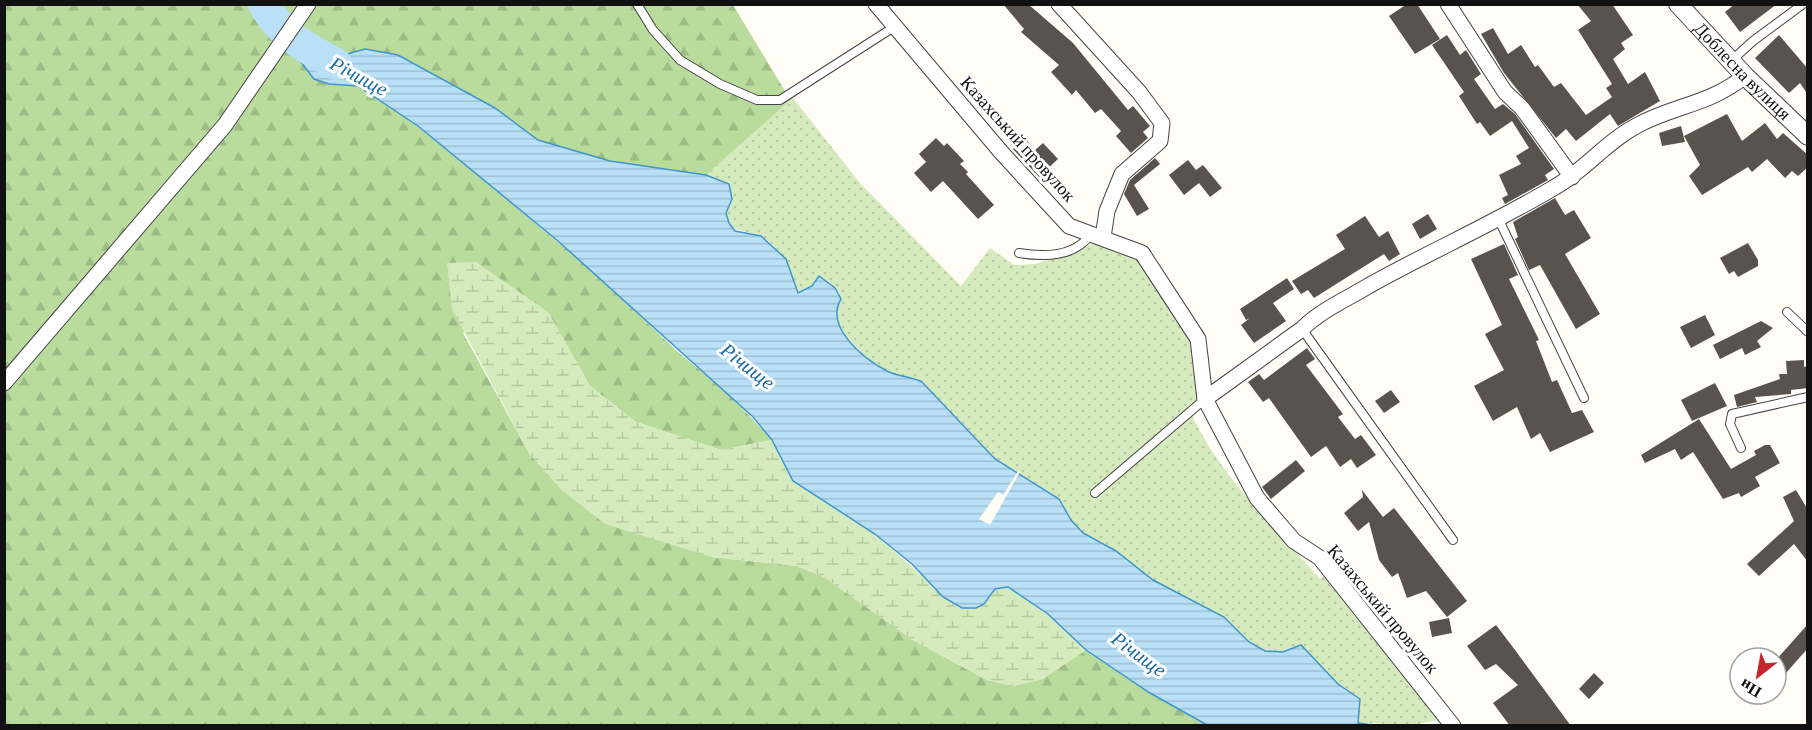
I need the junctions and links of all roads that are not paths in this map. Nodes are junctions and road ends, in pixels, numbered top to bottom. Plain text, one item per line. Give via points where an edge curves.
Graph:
1 (308, 4) edge
2 (637, 4) edge
3 (876, 4) edge
4 (1059, 4) edge
5 (1448, 4) edge
6 (1678, 4) edge
7 (1803, 4) edge
8 (894, 27) junction
9 (1731, 61) junction
10 (1745, 76) junction
11 (1808, 136) edge
12 (1572, 177) junction
13 (1498, 220) junction
14 (1097, 235) junction
15 (1019, 253) dead end
16 (1787, 312) dead end
17 (1302, 329) junction
18 (1808, 332) edge
19 (4, 382) edge
20 (1808, 397) edge
21 (1584, 398) dead end
22 (1205, 399) junction
23 (1740, 448) dead end
24 (1095, 493) dead end
25 (1453, 540) dead end
26 (1453, 726) edge

1 - 19 street via 225,125
2 - 8 lane via 653,30 680,60 757,100 780,100
3 - 8 street, Казахський провулок
4 - 14 street via 1162,123 1160,141 1122,174
5 - 12 street via 1505,92 1522,108
6 - 9 street, Доблесна вулиця
7 - 9 lane
8 - 14 street, Казахський провулок via 1069,226
9 - 10 street, Доблесна вулиця
10 - 11 street, Доблесна вулиця
10 - 12 street via 1701,103 1637,125
12 - 13 street
13 - 17 street via 1394,272 1314,317
13 - 21 lane
14 - 15 lane via 1062,253 1040,257
14 - 22 street, Казахський провулок via 1142,253 1198,339
16 - 18 lane
17 - 22 street
17 - 25 lane
20 - 23 lane via 1732,414 1730,424
22 - 24 lane
22 - 26 street, Казахський провулок via 1257,498 1294,541 1320,558

